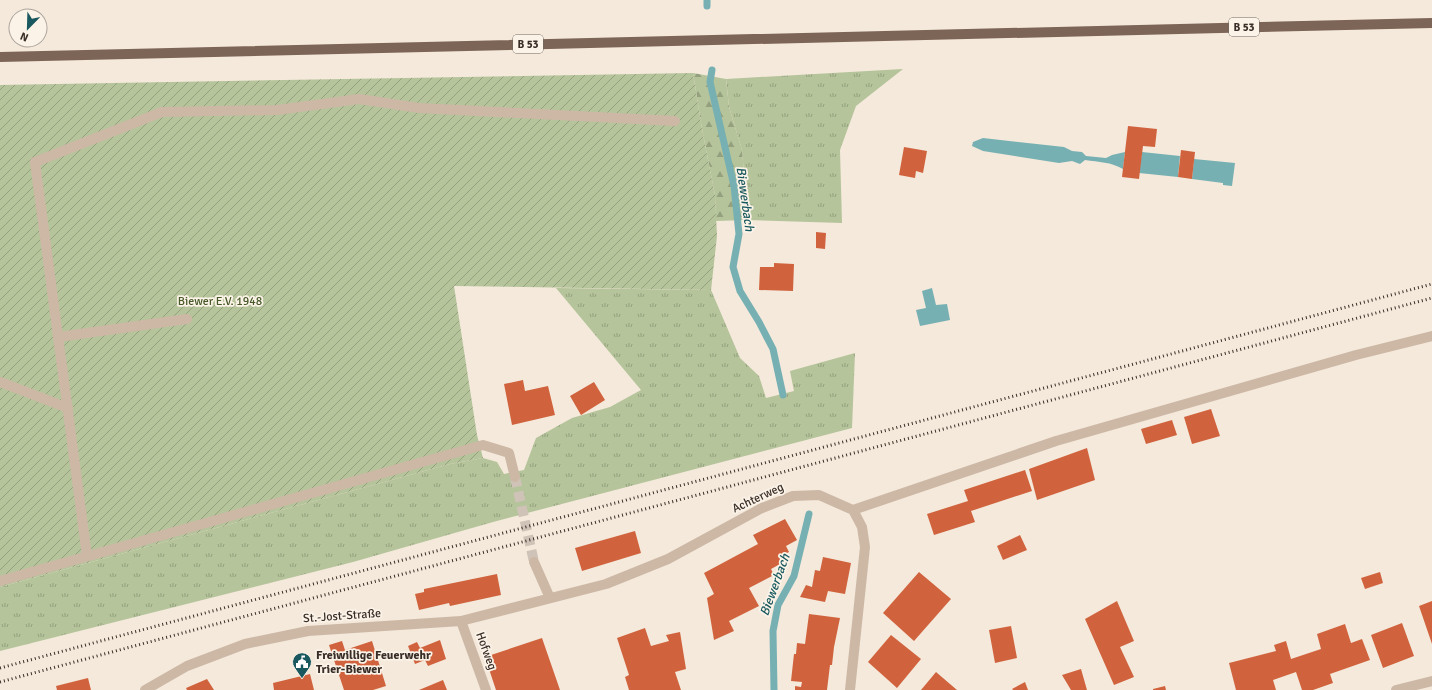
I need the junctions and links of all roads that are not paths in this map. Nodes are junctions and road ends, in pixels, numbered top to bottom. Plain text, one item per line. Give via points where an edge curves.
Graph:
1 (1432, 23) edge
2 (0, 57) edge
3 (675, 122) dead end
4 (188, 319) dead end
5 (1432, 336) edge
6 (58, 337) junction
7 (0, 382) edge
8 (68, 408) junction
9 (515, 477) tunnel mouth
10 (853, 510) junction
11 (87, 556) junction
12 (534, 562) tunnel mouth
13 (0, 581) edge
14 (550, 598) junction
15 (461, 621) junction
16 (1432, 681) edge
17 (145, 690) edge
18 (486, 690) edge
19 (850, 690) edge
20 (1396, 690) edge

1 - 2 main road, B 53
3 - 6 street via 419,108 359,99 277,110 162,112 35,162
4 - 6 street
5 - 10 street via 1349,357 1056,441
6 - 8 street
7 - 8 street
8 - 11 street
9 - 11 street via 509,453 483,445
10 - 14 street, Achterweg via 819,495 793,496 762,508 668,559 606,584
10 - 19 street via 862,526 866,547
11 - 13 street
12 - 14 street
14 - 15 street, St.-Jost-Straße
15 - 17 street, St.-Jost-Straße via 308,631 245,644 187,666
15 - 18 street, Hofweg
16 - 20 street

